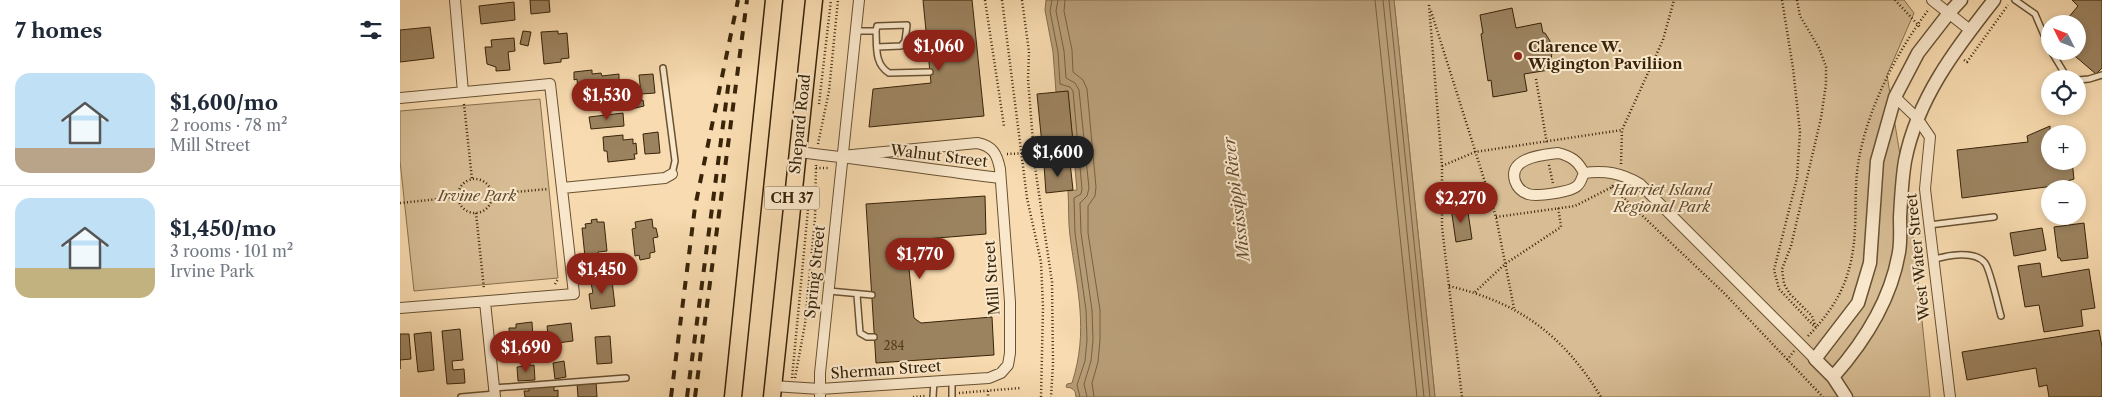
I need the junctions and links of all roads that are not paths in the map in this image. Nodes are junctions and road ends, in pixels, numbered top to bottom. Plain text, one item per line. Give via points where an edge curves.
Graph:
1 (455, 0) edge
2 (774, 0) edge
3 (814, 0) edge
4 (859, 0) edge
5 (1961, 0) edge
6 (1994, 0) edge
7 (2014, 0) edge
8 (1933, 1) edge
9 (1949, 13) junction
10 (2041, 28) edge
11 (1970, 30) junction
12 (855, 31) junction
13 (876, 31) junction
14 (877, 47) junction
15 (663, 68) dead end
16 (930, 72) dead end
17 (2102, 75) edge
18 (2086, 79) edge
19 (462, 92) junction
20 (1895, 97) junction
21 (400, 98) edge
22 (1917, 118) junction
23 (809, 154) junction
24 (842, 156) junction
25 (1584, 172) junction
26 (672, 174) joint
27 (1000, 178) junction
28 (562, 188) junction
29 (1994, 216) dead end
30 (1929, 225) junction
31 (1933, 260) junction
32 (829, 292) junction
33 (857, 295) junction
34 (872, 295) dead end
35 (485, 302) junction
36 (400, 308) edge
37 (2001, 316) dead end
38 (874, 337) dead end
39 (1815, 359) junction
40 (1001, 373) joint
41 (1833, 377) junction
42 (626, 378) dead end
43 (952, 380) junction
44 (934, 381) junction
45 (772, 391) edge
46 (494, 393) edge
47 (820, 393) edge
48 (952, 395) edge
49 (933, 396) edge
50 (461, 397) edge
51 (732, 397) edge
52 (1846, 397) edge
53 (1950, 397) edge

1 - 19 street
2 - 51 highway, CH 37
3 - 23 highway, Shepard Road / CH 37
4 - 12 street, Spring Street
5 - 9 street
6 - 11 street
7 - 10 lane via 2035,14
8 - 9 street
9 - 11 street
9 - 20 street via 1918,53
11 - 22 street via 1942,71
12 - 13 lane
12 - 24 street, Spring Street
13 - 14 lane
13 - 14 lane via 877,26 907,25 905,41 900,46
14 - 16 lane via 880,65 888,73
15 - 26 lane via 675,161
17 - 18 lane
19 - 21 street
19 - 28 street via 550,84
20 - 22 street, West Water Street
20 - 39 street via 1877,161 1868,271 1858,303
22 - 30 street, West Water Street via 1930,137 1925,189
22 - 41 street via 1906,160 1900,251 1887,297 1868,332
23 - 24 street, Walnut Street
23 - 45 highway, Shepard Road / CH 37
24 - 27 street, Walnut Street via 874,163
24 - 27 street, Walnut Street via 986,144 998,156
24 - 32 street, Spring Street
25 - 25 street via 1575,160 1558,153 1529,158 1521,163 1515,179 1525,194 1533,196 1571,190 1577,186
25 - 39 street via 1603,170 1640,184
26 - 28 street via 665,178
27 - 40 street, Mill Street via 1010,302 1010,353 1008,365
28 - 35 street via 574,294
29 - 30 lane
30 - 31 street, West Water Street
31 - 37 lane via 1949,254 1977,257 1986,264
31 - 53 street, West Water Street
32 - 33 lane
32 - 47 street, Spring Street
33 - 34 lane
33 - 38 lane via 860,333
35 - 36 street
35 - 46 street
39 - 41 street
40 - 43 street, Sherman Street via 989,378
41 - 52 street
42 - 46 lane
43 - 44 street, Sherman Street
43 - 48 lane
44 - 47 street, Sherman Street
44 - 49 lane
45 - 47 street, Sherman Street via 792,388
46 - 50 lane

